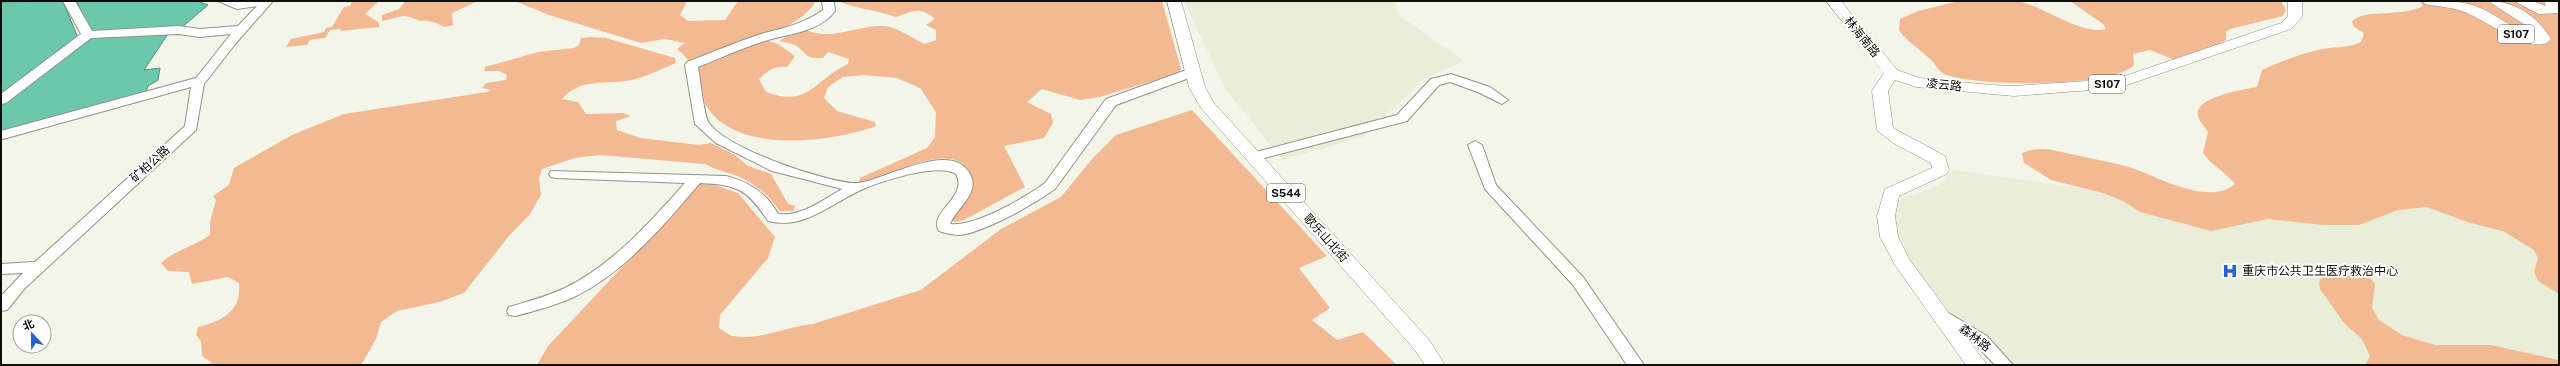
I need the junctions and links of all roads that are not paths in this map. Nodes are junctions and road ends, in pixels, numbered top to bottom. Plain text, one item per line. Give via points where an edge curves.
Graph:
1 (69, 1) edge
2 (228, 1) edge
3 (263, 1) edge
4 (267, 1) edge
5 (828, 1) edge
6 (1174, 1) edge
7 (1833, 1) edge
8 (2295, 1) edge
9 (2430, 1) edge
10 (2496, 1) edge
11 (2521, 1) edge
12 (2551, 1) edge
13 (241, 30) junction
14 (88, 35) junction
15 (1193, 72) junction
16 (1892, 73) junction
17 (200, 81) junction
18 (1, 100) edge
19 (1502, 100) dead end
20 (2, 137) edge
21 (1475, 145) dead end
22 (1253, 157) junction
23 (556, 174) dead end
24 (697, 178) junction
25 (854, 188) junction
26 (38, 267) junction
27 (1, 268) edge
28 (1, 306) edge
29 (515, 311) dead end
30 (1942, 314) junction
31 (1435, 365) edge
32 (1636, 365) edge
33 (1977, 365) edge
34 (2006, 365) edge

1 - 14 street
2 - 3 street via 248,4
4 - 13 street, 矿柏公路
5 - 25 street via 829,11 816,21 691,65 693,84 702,124 721,140 792,173
6 - 15 main road, 歌乐山北街 / S544
7 - 16 main road, 林海南路
8 - 16 main road, 凌云路 / S107 via 2295,17 2286,26 2118,83 2014,91 1991,90 1916,82
9 - 10 main road, S107 via 2474,10 2530,40 2544,39 2535,25
11 - 12 main road, S107 via 2544,11 2556,9
13 - 14 street via 200,33 179,30
13 - 17 street, 矿柏公路
14 - 18 street
15 - 22 main road, 歌乐山北街 / S544 via 1197,87 1207,105
15 - 25 street via 1111,102 1050,186 1036,196 978,225 950,230 942,224 963,193 963,175 955,166 926,166
16 - 30 main road via 1880,91 1885,130 1939,160 1941,170 1891,193 1886,216 1889,237 1901,261
17 - 20 street
17 - 26 street, 矿柏公路 via 191,127
19 - 22 street via 1485,90 1451,78 1435,82 1402,118
21 - 32 street via 1490,186 1578,281
22 - 31 main road, 歌乐山北街 / S544 via 1422,345
23 - 24 street
24 - 25 street via 743,184 769,209 773,218 783,221 803,214
24 - 29 street via 607,268 559,297
26 - 27 street
26 - 28 street, 矿柏公路
30 - 33 main road
30 - 34 street, 森林路 via 1981,340

